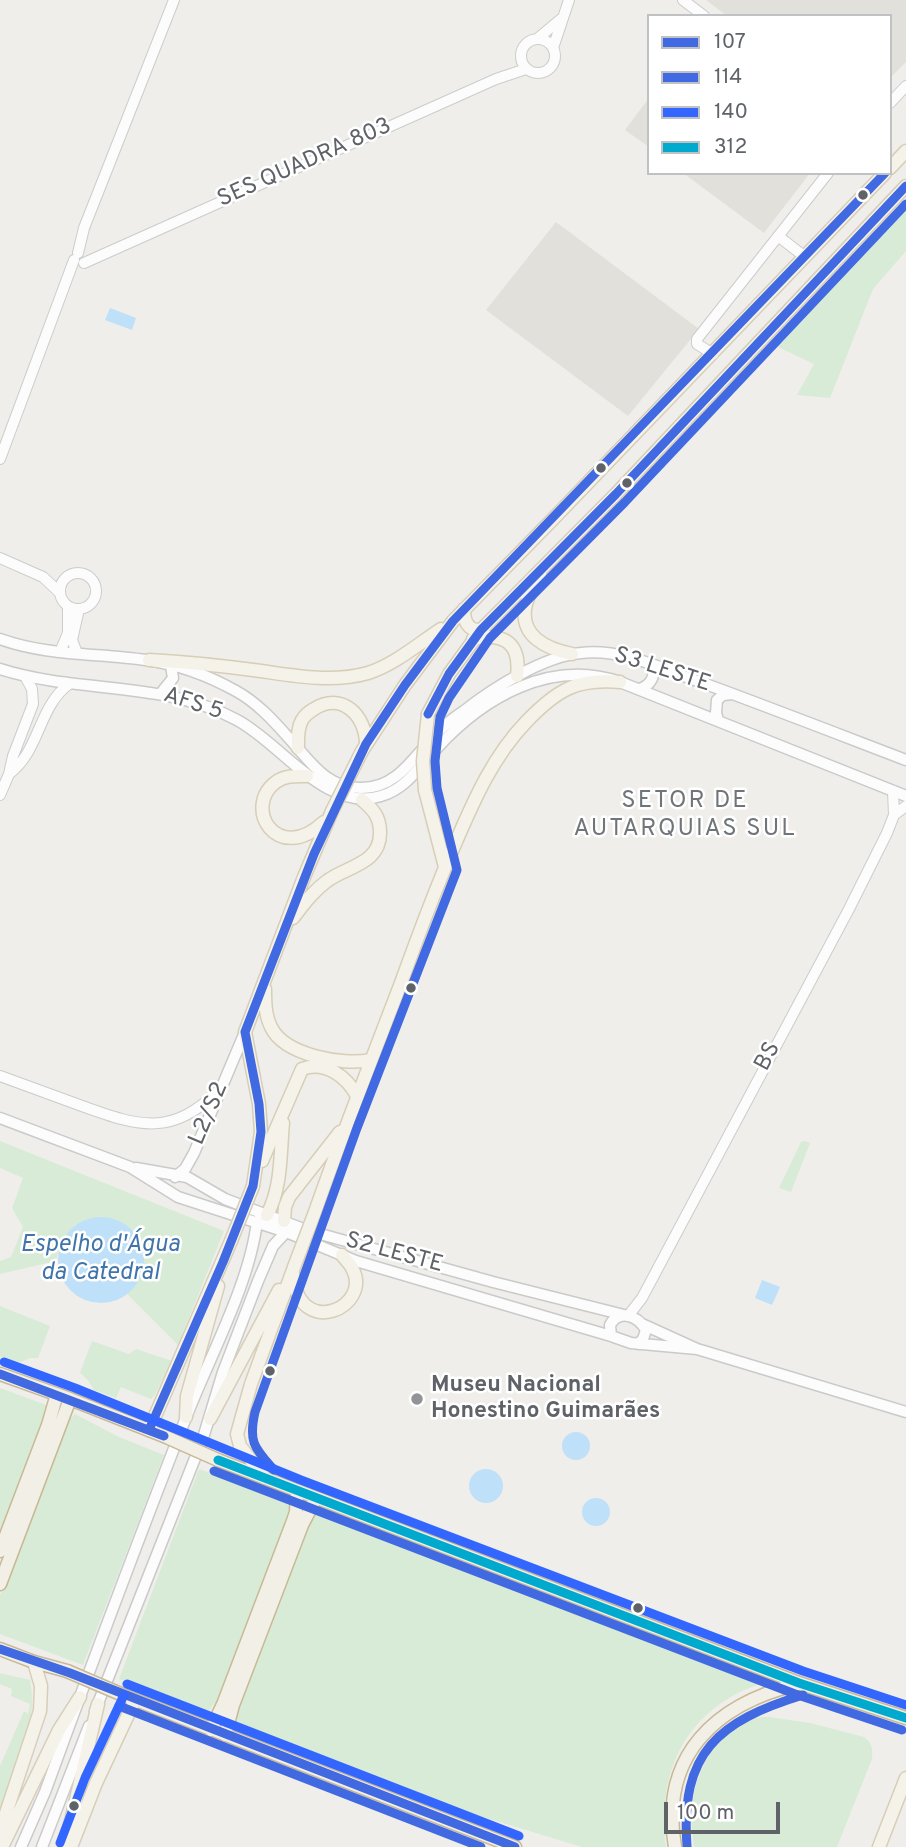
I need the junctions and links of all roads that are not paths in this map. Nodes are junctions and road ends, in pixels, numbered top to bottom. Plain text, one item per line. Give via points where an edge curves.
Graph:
1 (174, 0) edge
2 (569, 0) edge
3 (683, 0) edge
4 (701, 14) edge
5 (562, 19) junction
6 (537, 39) junction
7 (553, 48) junction
8 (524, 65) junction
9 (906, 86) edge
10 (892, 101) edge
11 (906, 151) edge
12 (892, 166) edge
13 (826, 175) edge
14 (883, 175) edge
15 (906, 186) edge
16 (836, 226) junction
17 (778, 236) junction
18 (851, 242) junction
19 (815, 247) junction
20 (805, 257) junction
21 (81, 258) junction
22 (830, 267) junction
23 (713, 354) junction
24 (0, 458) edge
25 (0, 558) edge
26 (545, 564) junction
27 (69, 575) junction
28 (43, 577) junction
29 (60, 593) junction
30 (68, 606) junction
31 (79, 608) junction
32 (464, 609) junction
33 (453, 621) junction
34 (477, 635) junction
35 (0, 639) edge
36 (60, 652) junction
37 (77, 653) junction
38 (572, 654) junction
39 (149, 660) junction
40 (650, 664) junction
41 (171, 666) junction
42 (0, 669) edge
43 (517, 676) junction
44 (26, 678) junction
45 (620, 682) junction
46 (69, 684) junction
47 (639, 690) junction
48 (161, 693) junction
49 (732, 694) junction
50 (718, 720) junction
51 (23, 733) junction
52 (34, 738) junction
53 (364, 747) junction
54 (298, 748) junction
55 (906, 760) edge
56 (9, 774) junction
57 (307, 776) junction
58 (893, 791) junction
59 (0, 794) edge
60 (906, 796) edge
61 (362, 800) junction
62 (906, 806) edge
63 (331, 814) junction
64 (894, 815) junction
65 (445, 867) junction
66 (285, 929) junction
67 (265, 985) junction
68 (245, 1032) junction
69 (370, 1060) junction
70 (0, 1076) edge
71 (221, 1089) junction
72 (357, 1096) junction
73 (283, 1116) junction
74 (0, 1118) edge
75 (346, 1124) junction
76 (130, 1167) junction
77 (178, 1175) junction
78 (253, 1183) junction
79 (206, 1187) junction
80 (167, 1191) junction
81 (199, 1203) junction
82 (262, 1218) junction
83 (285, 1226) junction
84 (341, 1255) junction
85 (223, 1262) junction
86 (440, 1267) junction
87 (293, 1269) junction
88 (431, 1282) junction
89 (633, 1319) junction
90 (611, 1336) junction
91 (638, 1343) junction
92 (698, 1349) junction
93 (0, 1374) edge
94 (63, 1396) junction
95 (906, 1412) edge
96 (186, 1417) junction
97 (210, 1419) junction
98 (149, 1430) junction
99 (265, 1478) junction
100 (297, 1491) junction
101 (316, 1498) junction
102 (0, 1551) edge
103 (0, 1584) edge
104 (0, 1649) edge
105 (34, 1662) junction
106 (799, 1684) junction
107 (80, 1697) junction
108 (129, 1697) junction
109 (98, 1704) junction
110 (906, 1718) edge
111 (211, 1730) junction
112 (225, 1735) junction
113 (906, 1777) edge
114 (0, 1831) edge
115 (2, 1847) edge
116 (21, 1847) edge
117 (42, 1847) edge
118 (65, 1847) edge
119 (71, 1847) edge
120 (515, 1847) edge
121 (675, 1847) edge
122 (879, 1847) edge

1 - 21 street via 88,223
2 - 5 street
3 - 4 street
5 - 6 street
5 - 7 street
6 - 7 street
6 - 8 street via 524,46
7 - 8 street via 550,69 538,74
8 - 21 street, SES QUADRA 803 via 114,249
9 - 10 street
11 - 12 main road
13 - 17 street
14 - 16 main road
15 - 18 main road
16 - 18 main road via 839,240
16 - 19 main road
17 - 20 street
17 - 23 street via 697,339
18 - 22 main road
19 - 20 main road
19 - 22 main road via 827,251
20 - 23 main road
21 - 24 street via 65,287
22 - 26 main road
23 - 32 main road
25 - 28 street
26 - 34 main road
26 - 38 main road via 526,605 528,629 538,643
27 - 28 street
27 - 29 street
27 - 31 street via 84,573 97,590 93,602
28 - 29 street
29 - 30 street
30 - 31 street
30 - 36 street via 68,633
31 - 37 street via 72,640
32 - 33 main road
32 - 34 main road via 467,625
33 - 39 main road via 368,673 299,677
33 - 53 main road
34 - 43 main road via 509,642 517,654
34 - 65 main road, bridge via 428,714 425,790
35 - 36 main road, AFS 5
36 - 37 main road, AFS 5
37 - 39 main road, AFS 5
38 - 40 main road, S3 LESTE via 604,653
38 - 43 main road, S3 LESTE
39 - 41 main road, AFS 5
40 - 47 main road via 652,679
40 - 49 main road, S3 LESTE
41 - 48 main road via 173,678
41 - 54 main road, AFS 5 via 237,691 258,705
42 - 44 main road, AFS 5
43 - 54 main road, S3 LESTE via 455,717 398,776 375,788 338,784 317,772
44 - 46 main road, AFS 5
44 - 51 street via 33,704
45 - 47 main road, S3 LESTE
45 - 61 main road, S3 LESTE via 559,676 504,694 458,725 404,785
45 - 65 main road via 575,684 527,720 477,792
46 - 48 main road, AFS 5
46 - 52 street via 47,708
47 - 50 main road, S3 LESTE
48 - 57 main road, AFS 5 via 240,721
49 - 50 main road via 717,700
49 - 55 main road, S3 LESTE
50 - 58 main road, S3 LESTE
51 - 52 street
51 - 56 street
52 - 56 street via 24,759
53 - 54 main road via 363,722 343,704 330,702 303,718
53 - 63 main road, bridge
56 - 59 street
57 - 61 main road, AFS 5 via 332,791
57 - 63 main road via 283,778 270,788 263,807 267,825 278,836 295,839 314,831
58 - 60 main road, S3 LESTE
58 - 64 street, BS
61 - 66 main road via 379,822 377,850 321,885
62 - 64 street, BS
63 - 66 main road
64 - 89 street, BS
65 - 69 main road
66 - 67 main road
67 - 68 main road
67 - 69 main road via 270,1026 287,1045 341,1062
68 - 71 main road, L2/S2
68 - 78 main road via 261,1132
69 - 72 main road
70 - 71 street via 124,1121 148,1125 191,1113
71 - 77 main road, L2/S2 via 194,1153
72 - 73 main road via 345,1077 307,1067 297,1078
72 - 75 main road
73 - 78 main road
73 - 82 main road via 279,1180 274,1202
74 - 76 main road, S2 LESTE
75 - 83 main road via 289,1196
75 - 87 main road, bridge
76 - 77 main road, S2 LESTE
76 - 80 main road, S2 LESTE
77 - 79 main road, S2 LESTE
77 - 80 main road, L2/S2
78 - 85 main road, bridge
79 - 81 main road
79 - 82 main road, S2 LESTE
80 - 81 main road, S2 LESTE
81 - 82 main road, S2 LESTE
82 - 83 main road, S2 LESTE
82 - 96 main road
83 - 84 main road, S2 LESTE
83 - 86 main road, S2 LESTE
83 - 97 main road via 261,1272
84 - 87 main road via 353,1269 355,1289 343,1308 327,1313 302,1304
84 - 88 main road, S2 LESTE
85 - 96 main road via 187,1396
85 - 98 main road
86 - 88 main road via 440,1278
86 - 89 main road, S2 LESTE
87 - 97 main road
87 - 99 main road via 237,1434 240,1446
88 - 90 main road, S2 LESTE
89 - 90 main road via 611,1321
89 - 91 main road via 646,1330
89 - 92 main road, S2 LESTE
90 - 91 main road, S2 LESTE
91 - 92 main road, S2 LESTE
92 - 95 main road, S2 LESTE
93 - 94 highway
94 - 98 highway
94 - 102 highway
94 - 103 highway
96 - 107 main road
97 - 109 main road
98 - 99 highway, bridge
99 - 100 highway
100 - 101 highway
100 - 111 highway via 293,1521
101 - 106 highway
101 - 112 highway via 282,1576
104 - 105 highway
105 - 108 highway, bridge
105 - 114 main road via 41,1686 40,1711
106 - 110 highway
106 - 121 highway via 744,1702 699,1738 677,1785 672,1814
107 - 115 main road
107 - 116 main road
108 - 111 highway
108 - 119 main road
109 - 117 main road
109 - 118 main road
111 - 112 highway
112 - 120 highway
113 - 122 main road

